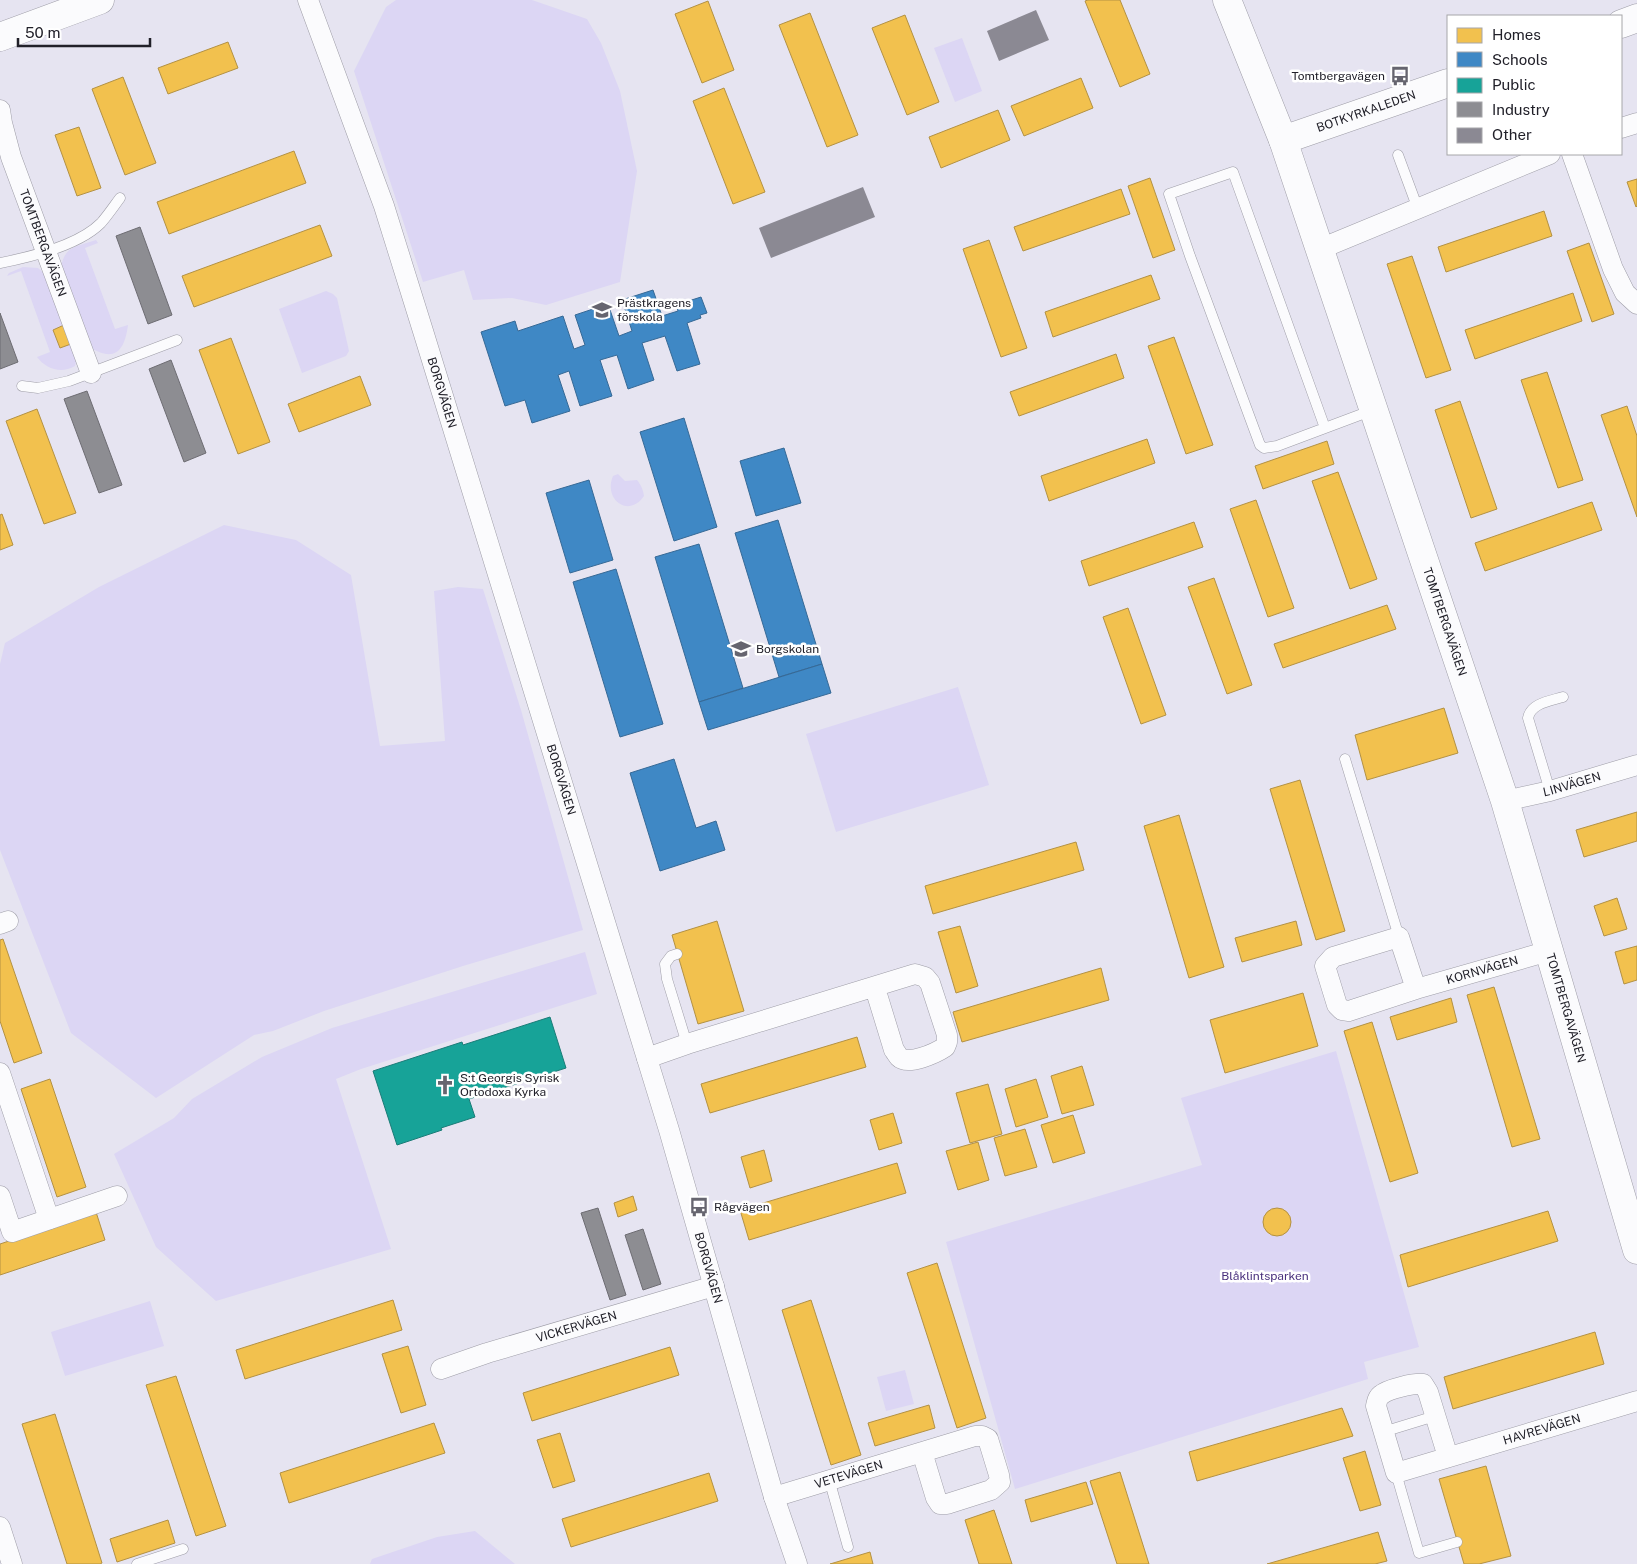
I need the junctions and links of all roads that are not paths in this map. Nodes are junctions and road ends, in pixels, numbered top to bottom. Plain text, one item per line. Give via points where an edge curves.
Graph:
1 (100, 0) edge
2 (308, 0) edge
3 (1227, 0) edge
4 (1637, 18) edge
5 (1622, 24) edge
6 (0, 38) edge
7 (1447, 83) edge
8 (0, 110) edge
9 (1637, 123) edge
10 (1622, 128) edge
11 (1283, 140) junction
12 (1398, 155) dead end
13 (1548, 155) edge
14 (1572, 155) edge
15 (120, 198) dead end
16 (1418, 209) junction
17 (1320, 249) junction
18 (47, 251) junction
19 (0, 263) edge
20 (1637, 304) edge
21 (177, 340) dead end
22 (91, 373) junction
23 (22, 386) dead end
24 (1374, 410) junction
25 (1325, 428) junction
26 (1562, 697) dead end
27 (1345, 759) dead end
28 (1637, 765) edge
29 (1550, 791) junction
30 (1505, 801) junction
31 (1399, 937) junction
32 (1550, 951) junction
33 (677, 954) dead end
34 (875, 988) junction
35 (1416, 989) junction
36 (687, 1044) junction
37 (647, 1058) junction
38 (0, 1073) edge
39 (0, 1196) edge
40 (117, 1196) dead end
41 (49, 1219) junction
42 (6, 1234) edge
43 (1636, 1244) edge
44 (714, 1286) junction
45 (441, 1369) dead end
46 (1637, 1401) edge
47 (1435, 1416) junction
48 (1383, 1432) junction
49 (922, 1452) dead end
50 (1448, 1457) junction
51 (1396, 1473) junction
52 (829, 1479) junction
53 (774, 1497) junction
54 (0, 1528) edge
55 (1458, 1542) dead end
56 (848, 1547) dead end
57 (184, 1549) dead end
58 (12, 1564) edge
59 (137, 1564) edge
60 (796, 1564) edge

1 - 6 street
2 - 37 street, BORGVÄGEN via 384,206
3 - 11 street, TOMTBERGAVÄGEN
4 - 5 street
7 - 11 street, BOTKYRKALEDEN
8 - 18 street, TOMTBERGAVÄGEN via 11,157
9 - 10 street
11 - 17 street, TOMTBERGAVÄGEN
12 - 16 lane
13 - 16 street
14 - 20 street via 1612,269 1625,293
15 - 18 lane via 101,223 80,240
16 - 17 street
17 - 24 street, TOMTBERGAVÄGEN
18 - 19 lane
18 - 22 street, TOMTBERGAVÄGEN
21 - 22 lane
22 - 23 lane via 38,388
24 - 25 lane
24 - 30 street, TOMTBERGAVÄGEN
25 - 25 lane via 1277,446 1264,448 1260,445 1169,194 1233,172
26 - 29 lane via 1533,708 1528,718
27 - 31 lane
28 - 29 street, LINVÄGEN
29 - 30 street, LINVÄGEN
30 - 32 street, TOMTBERGAVÄGEN
31 - 35 street
31 - 35 street, KORNVÄGEN via 1332,957 1325,966 1337,1005 1349,1011
32 - 35 street, KORNVÄGEN
32 - 43 street, TOMTBERGAVÄGEN
33 - 36 lane via 665,964
34 - 34 street via 898,1057 914,1060 945,1047 947,1035 930,983 925,977 916,974
34 - 36 street
36 - 37 street
37 - 44 street, BORGVÄGEN
38 - 41 street
39 - 42 street
40 - 41 street
41 - 42 street
44 - 45 street, VICKERVÄGEN
44 - 53 street, BORGVÄGEN
46 - 50 street, HAVREVÄGEN
47 - 48 lane
47 - 48 street via 1423,1384 1404,1387 1382,1394 1377,1399
47 - 50 street
48 - 51 street
49 - 52 street, VETEVÄGEN
50 - 51 street, HAVREVÄGEN
51 - 55 lane via 1419,1553
52 - 53 street, VETEVÄGEN
52 - 56 lane
53 - 60 street, BORGVÄGEN
54 - 58 street
57 - 59 lane

